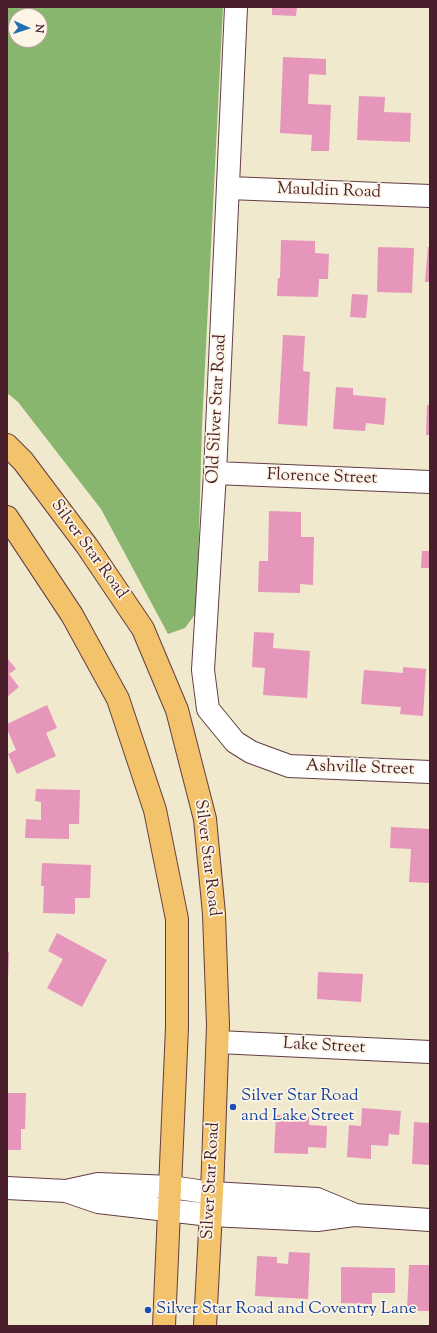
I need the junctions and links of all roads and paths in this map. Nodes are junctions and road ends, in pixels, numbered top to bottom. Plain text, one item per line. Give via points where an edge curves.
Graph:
1 (236, 7) edge
2 (229, 188) junction
3 (430, 196) edge
4 (7, 445) edge
5 (215, 473) junction
6 (430, 482) edge
7 (7, 517) edge
8 (289, 766) joint
9 (430, 772) edge
10 (218, 1042) junction
11 (430, 1052) edge
12 (171, 1187) junction
13 (7, 1188) edge
14 (66, 1191) junction
15 (212, 1193) junction
16 (170, 1211) junction
17 (210, 1215) junction
18 (354, 1215) junction
19 (430, 1220) edge
20 (164, 1326) edge
21 (205, 1326) edge

1 - 2 street, Old Silver Star Road
2 - 3 street, Mauldin Road
2 - 5 street, Old Silver Star Road
4 - 10 main road, Silver Star Road via 23,461 88,546 143,629 177,710 205,820 214,914
5 - 6 street, Florence Street
5 - 8 street, Old Silver Star Road via 203,670 208,709 235,742 251,752
7 - 12 main road via 72,615 118,699 155,810 177,919 177,1027
8 - 9 street, Ashville Street
10 - 11 street, Lake Street
10 - 15 main road, Silver Star Road
12 - 14 street via 98,1184
12 - 15 street
12 - 16 main road
13 - 14 street
14 - 16 street via 98,1202
15 - 17 main road, Silver Star Road
15 - 18 street via 317,1199
16 - 17 street
16 - 20 main road
17 - 18 street via 317,1220
17 - 21 main road, Silver Star Road
18 - 19 street

